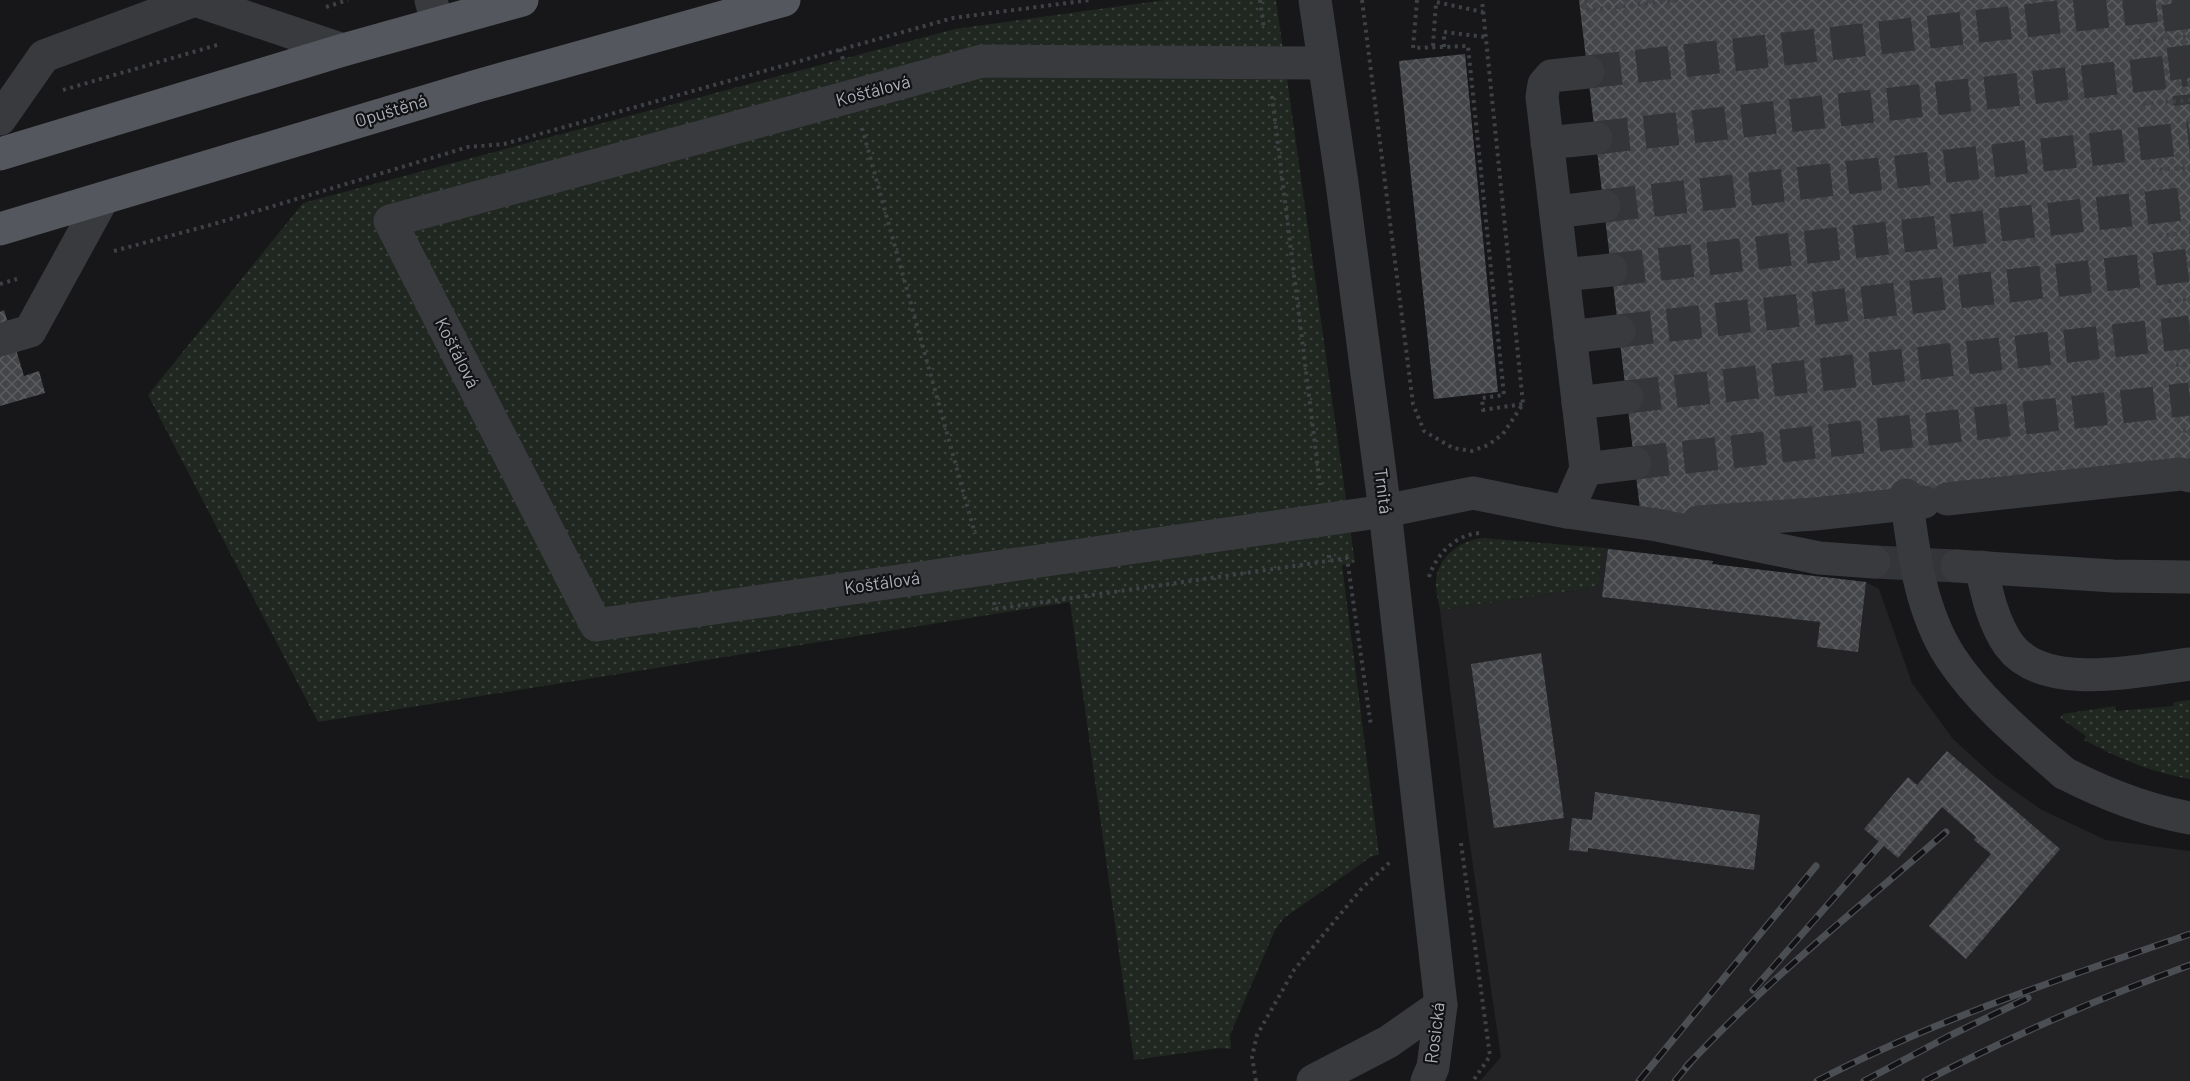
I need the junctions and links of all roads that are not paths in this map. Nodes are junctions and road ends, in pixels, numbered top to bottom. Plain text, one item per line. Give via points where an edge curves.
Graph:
1 (522, 0) edge
2 (784, 0) edge
3 (1315, 0) edge
4 (434, 12) edge
5 (343, 51) junction
6 (1323, 63) junction
7 (1588, 72) tunnel mouth
8 (6, 111) edge
9 (1596, 138) tunnel mouth
10 (1547, 143) junction
11 (0, 154) edge
12 (103, 198) junction
13 (1604, 206) tunnel mouth
14 (1556, 212) junction
15 (0, 229) edge
16 (1611, 270) tunnel mouth
17 (1563, 275) junction
18 (1619, 331) tunnel mouth
19 (1570, 337) junction
20 (0, 340) edge
21 (1627, 397) tunnel mouth
22 (1578, 403) junction
23 (1635, 463) tunnel mouth
24 (1586, 469) junction
25 (2190, 476) edge
26 (1926, 499) junction
27 (1386, 511) junction
28 (1568, 513) junction
29 (1657, 525) junction
30 (1874, 562) tunnel mouth
31 (2190, 577) edge
32 (2190, 664) edge
33 (2190, 818) edge
34 (1440, 995) junction
35 (1313, 1081) edge
36 (1427, 1081) edge

1 - 4 main road
2 - 12 main road, Opuštěná via 477,86
3 - 6 street, Trnitá
4 - 5 main road
5 - 8 street via 195,0 44,56
5 - 11 main road
6 - 27 street, Trnitá
6 - 27 street, Košťálová via 982,62 390,221 596,625
7 - 10 street via 1551,76 1544,84
9 - 10 street
10 - 14 street
12 - 15 main road, Opuštěná
12 - 20 street via 30,331
13 - 14 street
14 - 17 street
16 - 17 street
17 - 19 street
18 - 19 street
19 - 22 street
21 - 22 street
22 - 24 street
23 - 24 street
24 - 28 street
25 - 26 street
26 - 29 street via 1815,514
26 - 33 street, bridge via 1918,574 1935,626 1951,658 2011,727 2064,773 2128,803
27 - 28 street, Košťálová via 1473,493
27 - 34 street, Trnitá
28 - 29 street, Košťálová
29 - 30 street via 1819,558
31 - 32 street via 1969,566 2010,646 2037,666 2062,674 2096,676
34 - 35 street via 1388,1042
34 - 36 street, Rosická via 1433,1067

